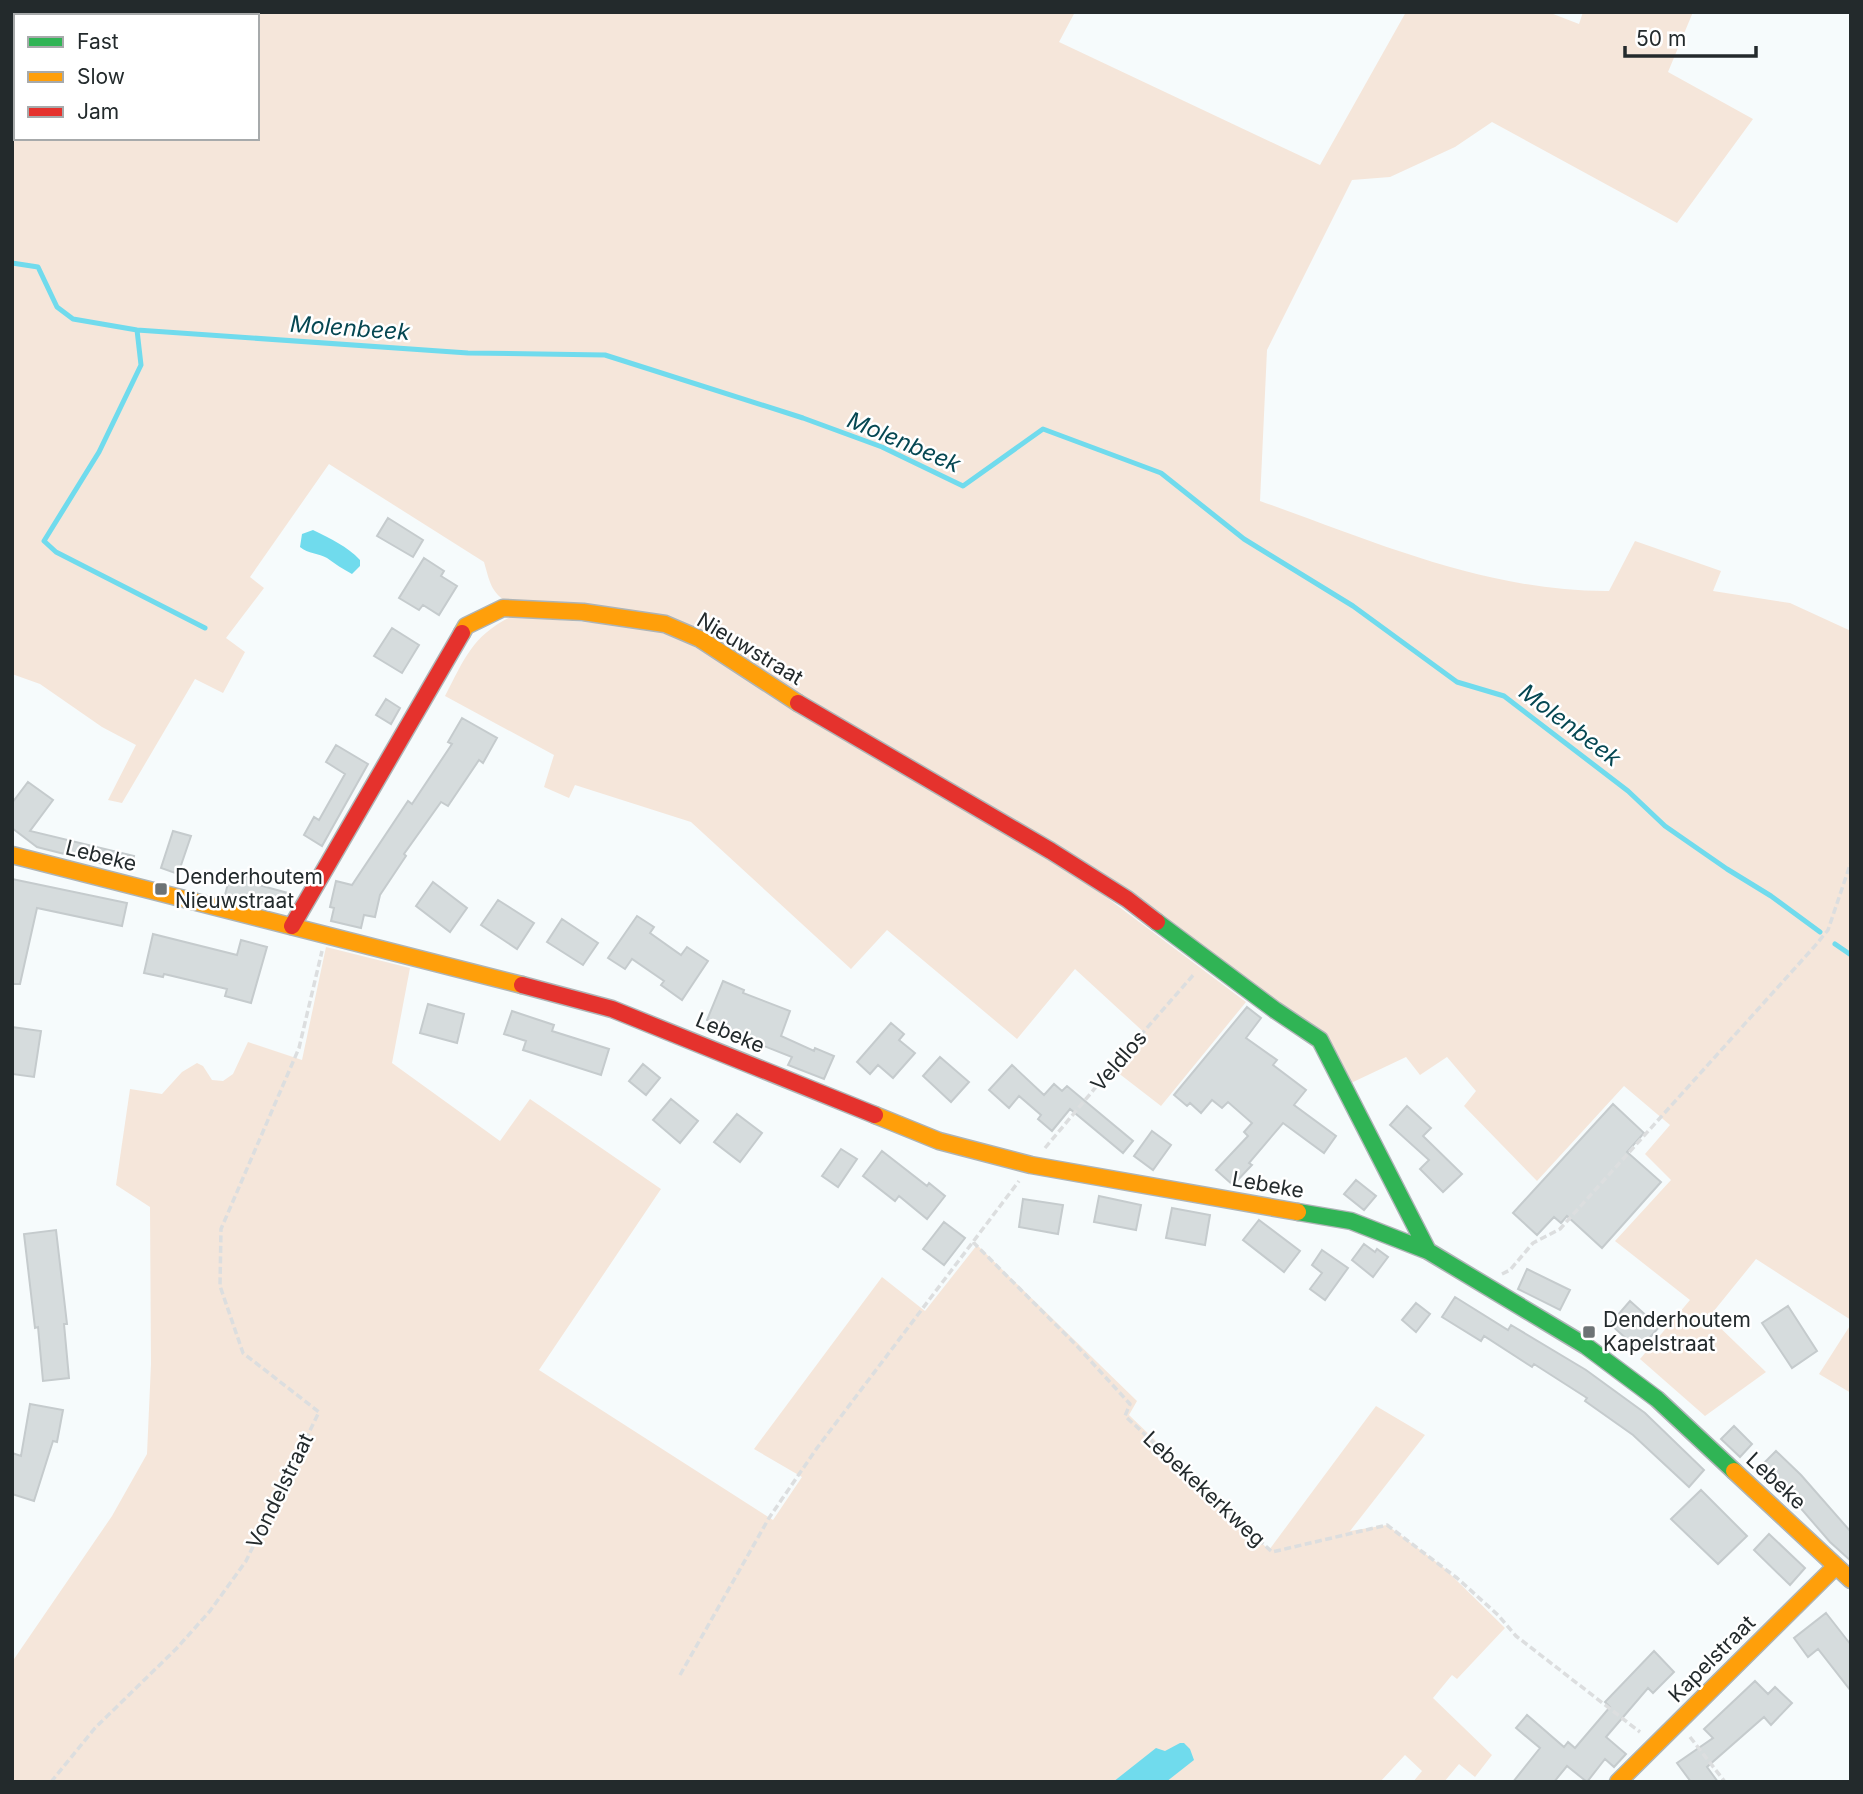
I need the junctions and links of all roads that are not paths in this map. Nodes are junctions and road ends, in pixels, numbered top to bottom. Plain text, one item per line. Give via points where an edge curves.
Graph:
1 (12, 855) edge
2 (292, 926) junction
3 (1428, 1251) junction
4 (1836, 1566) junction
5 (1851, 1580) edge
6 (1618, 1782) edge

1 - 2 street, Lebeke
2 - 3 street, Lebeke via 612,1009 939,1141 1031,1165 1351,1221
2 - 3 street, Nieuwstraat via 466,626 503,608 583,612 665,624 700,639 784,695 1127,899 1320,1040
3 - 4 street, Lebeke via 1586,1346 1657,1399
4 - 5 street, Lebeke
4 - 6 street, Kapelstraat

